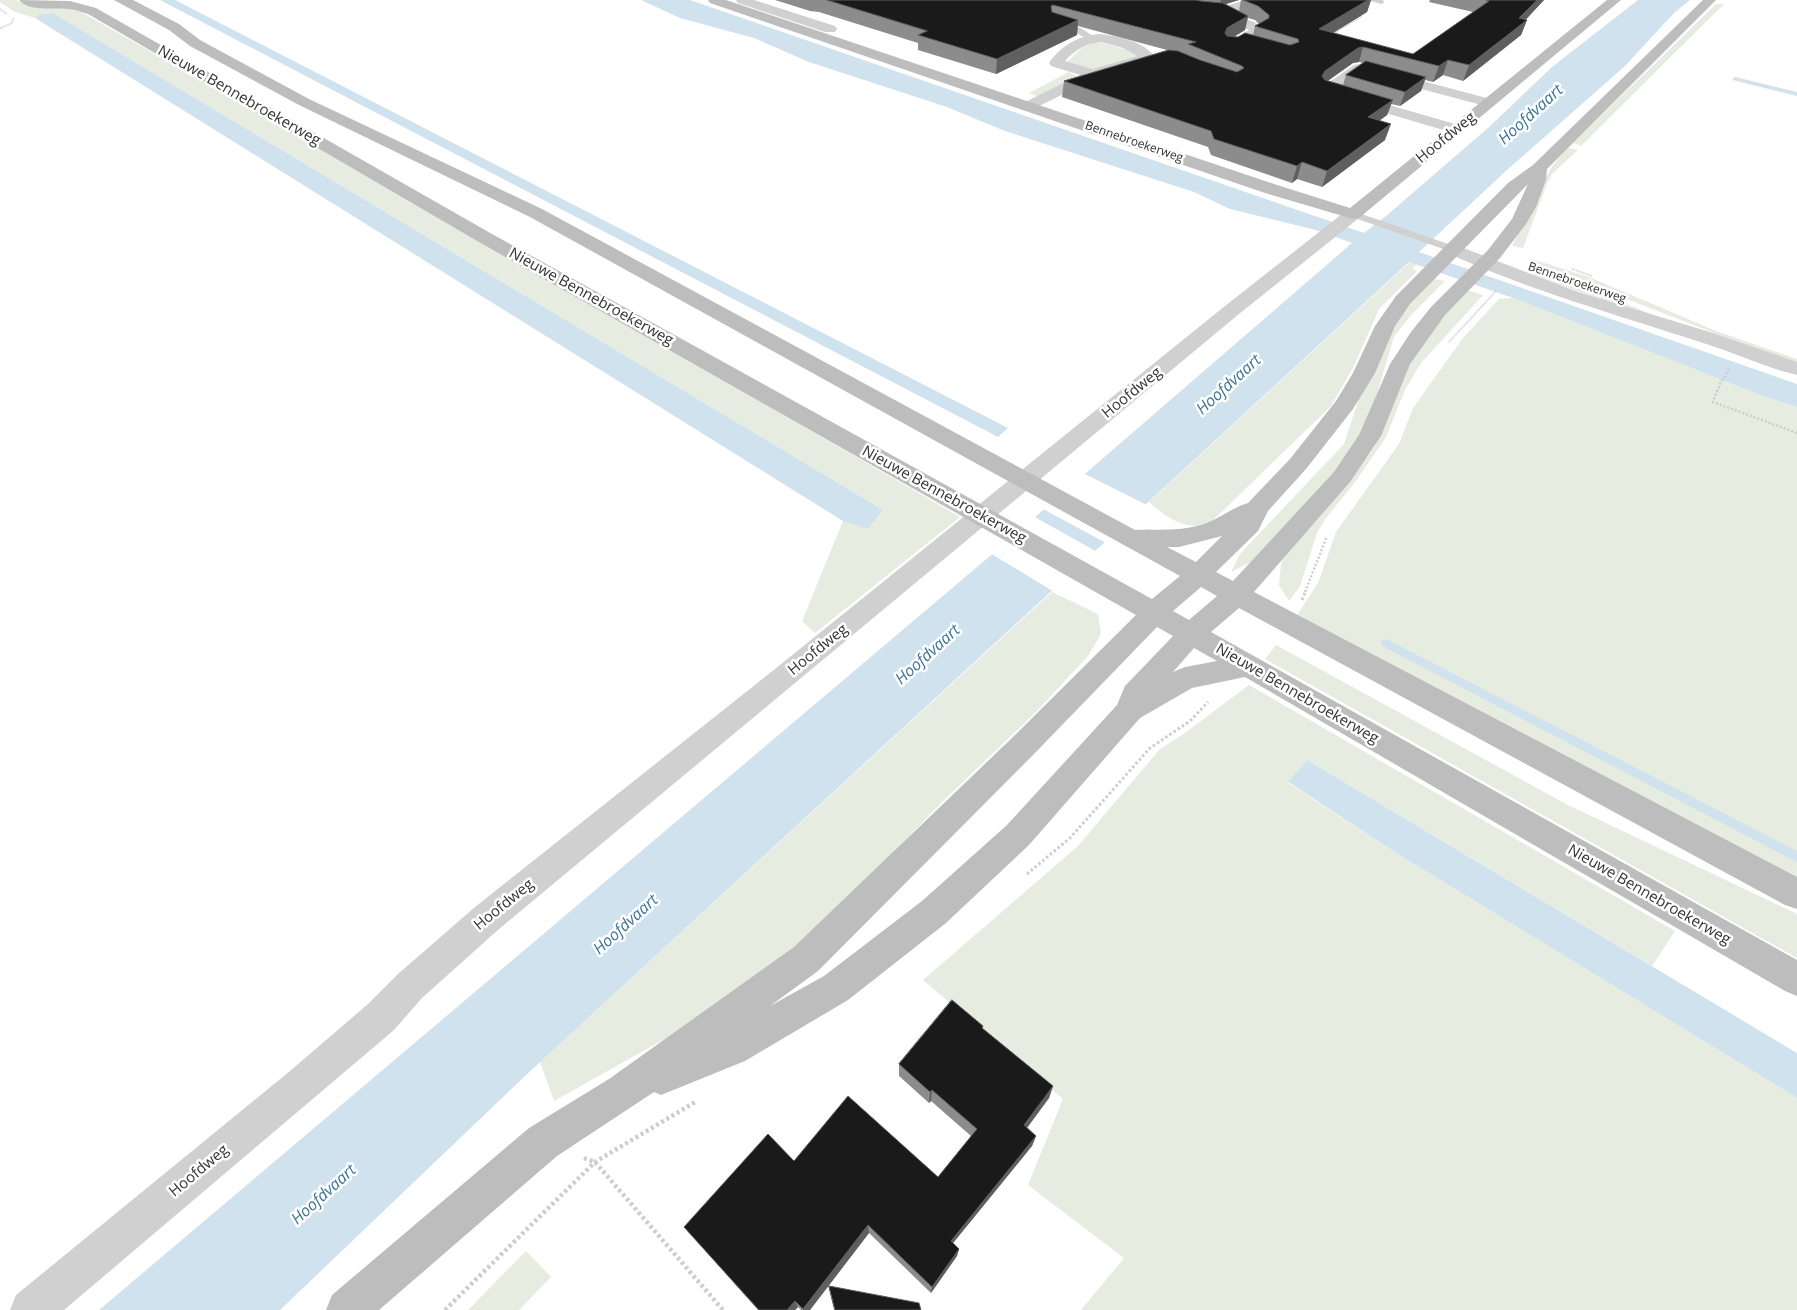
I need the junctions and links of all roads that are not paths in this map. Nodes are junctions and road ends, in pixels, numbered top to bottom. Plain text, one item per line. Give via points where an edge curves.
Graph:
1 (25, 0) edge
2 (714, 0) edge
3 (742, 0) edge
4 (1163, 0) edge
5 (1255, 0) edge
6 (1371, 0) edge
7 (1614, 0) edge
8 (1710, 0) edge
9 (57, 1) edge
10 (124, 1) edge
11 (1381, 2) road end
12 (84, 5) edge
13 (1223, 12) junction
14 (1054, 23) edge
15 (815, 35) junction
16 (1093, 39) junction
17 (1238, 44) edge
18 (1093, 74) junction
19 (1489, 103) junction
20 (1028, 106) junction
21 (1457, 128) junction
22 (1539, 168) junction
23 (1346, 223) junction
24 (1447, 251) junction
25 (1480, 268) junction
26 (1797, 369) edge
27 (1258, 507) junction
28 (1131, 538) junction
29 (1199, 574) junction
30 (1236, 595) junction
31 (1154, 612) junction
32 (1191, 634) junction
33 (1247, 666) junction
34 (1129, 711) junction
35 (1797, 894) edge
36 (1797, 979) edge
37 (622, 1092) junction
38 (31, 1310) edge
39 (348, 1310) edge

1 - 9 street, Nieuwe Bennebroekerweg via 39,4
2 - 15 street, Bennebroekerweg
3 - 15 street via 830,29
4 - 13 street
5 - 13 street via 1236,11
6 - 11 lane
7 - 19 street, Hoofdweg
8 - 22 street
9 - 12 street, Nieuwe Bennebroekerweg
10 - 28 street, Nieuwe Bennebroekerweg via 304,102 536,213
12 - 31 street, Nieuwe Bennebroekerweg via 577,290
13 - 17 street via 1256,28 1257,31
14 - 16 lane via 1078,30
15 - 20 street, Bennebroekerweg
16 - 18 street via 1060,56 1056,63
16 - 18 street via 1126,44 1155,58
18 - 20 street
19 - 21 street, Hoofdweg
19 - 21 street via 1359,68 1326,91
20 - 23 street, Bennebroekerweg via 1271,189
21 - 23 street, Hoofdweg
22 - 24 street via 1514,187
22 - 25 street via 1538,180 1527,207
23 - 24 lane, Bennebroekerweg
23 - 38 street, Hoofdweg via 1175,358 452,948 381,1017
24 - 25 street, Bennebroekerweg
24 - 27 street via 1385,326 1364,373 1345,404 1298,464
25 - 26 street, Bennebroekerweg
25 - 30 street via 1438,311 1400,364 1370,436 1342,477
27 - 28 street via 1215,530 1179,538
27 - 29 street via 1249,525
28 - 29 street, Nieuwe Bennebroekerweg
29 - 30 street, Nieuwe Bennebroekerweg
29 - 31 street
30 - 32 street
30 - 35 street, Nieuwe Bennebroekerweg
31 - 32 street, Nieuwe Bennebroekerweg
31 - 37 street via 806,959
32 - 33 street, Nieuwe Bennebroekerweg
32 - 34 street via 1135,694
33 - 34 street via 1185,678
33 - 36 street, Nieuwe Bennebroekerweg
34 - 37 street via 1018,835 934,912 836,988 732,1048
37 - 39 street via 543,1142

